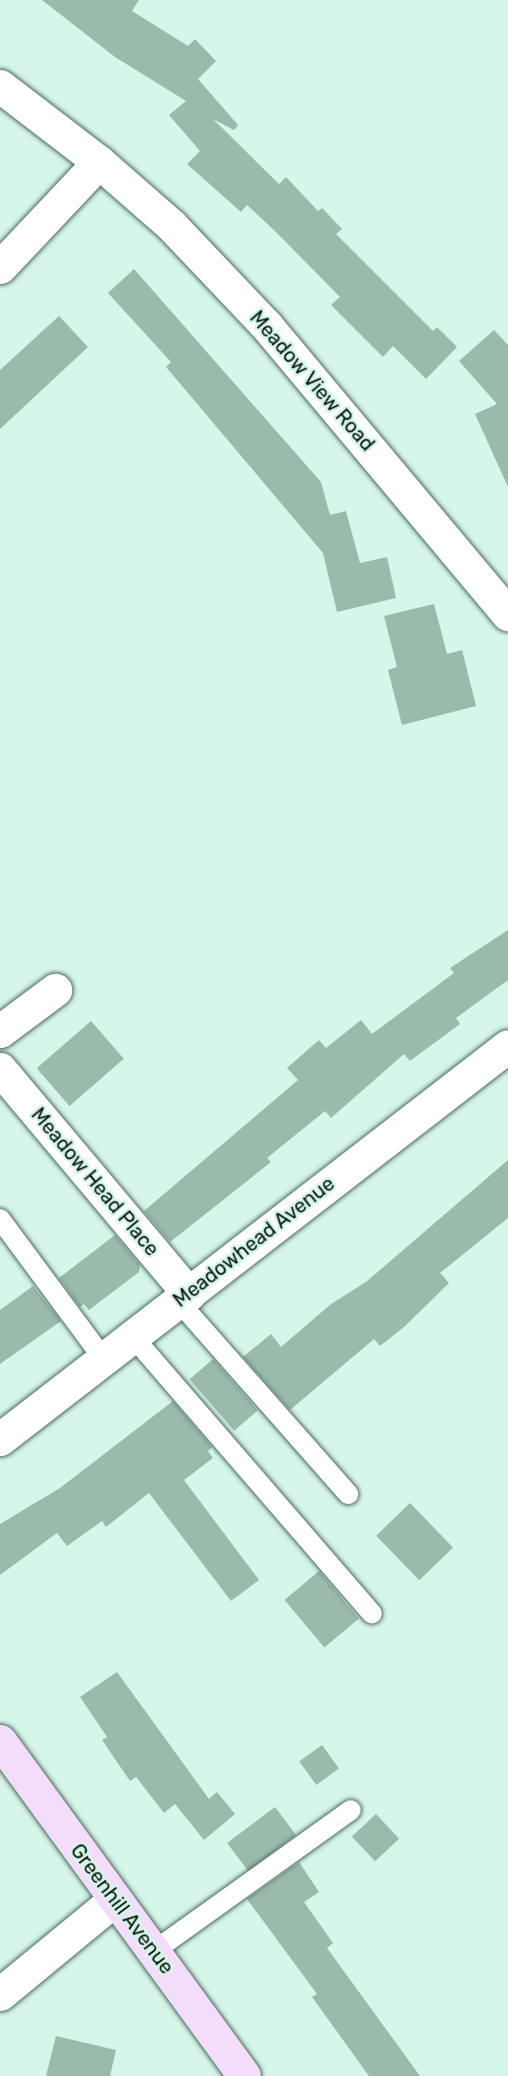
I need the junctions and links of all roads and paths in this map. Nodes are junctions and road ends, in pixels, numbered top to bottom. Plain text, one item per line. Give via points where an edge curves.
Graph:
1 (0, 86) edge
2 (99, 162) junction
3 (0, 267) edge
4 (508, 614) edge
5 (55, 990) dead end
6 (0, 1032) edge
7 (508, 1046) edge
8 (0, 1069) edge
9 (0, 1219) edge
10 (184, 1298) junction
11 (134, 1338) junction
12 (105, 1361) junction
13 (0, 1439) edge
14 (348, 1494) dead end
15 (372, 1614) dead end
16 (0, 1742) edge
17 (351, 1810) dead end
18 (114, 1900) junction
19 (154, 1951) junction
20 (0, 1994) edge
21 (244, 2076) edge

1 - 2 street, Meadow View Road
2 - 3 street
2 - 4 street, Meadow View Road via 172,226 266,325
5 - 6 street
7 - 10 street, Meadowhead Avenue
8 - 10 street, Meadow Head Place
9 - 12 lane
10 - 11 street, Meadowhead Avenue
10 - 14 lane
11 - 12 street, Meadowhead Avenue
11 - 15 lane
12 - 13 street, Meadowhead Avenue
16 - 18 street, Greenhill Avenue
17 - 19 lane
18 - 19 street, Greenhill Avenue
18 - 20 street
19 - 21 street, Greenhill Avenue

